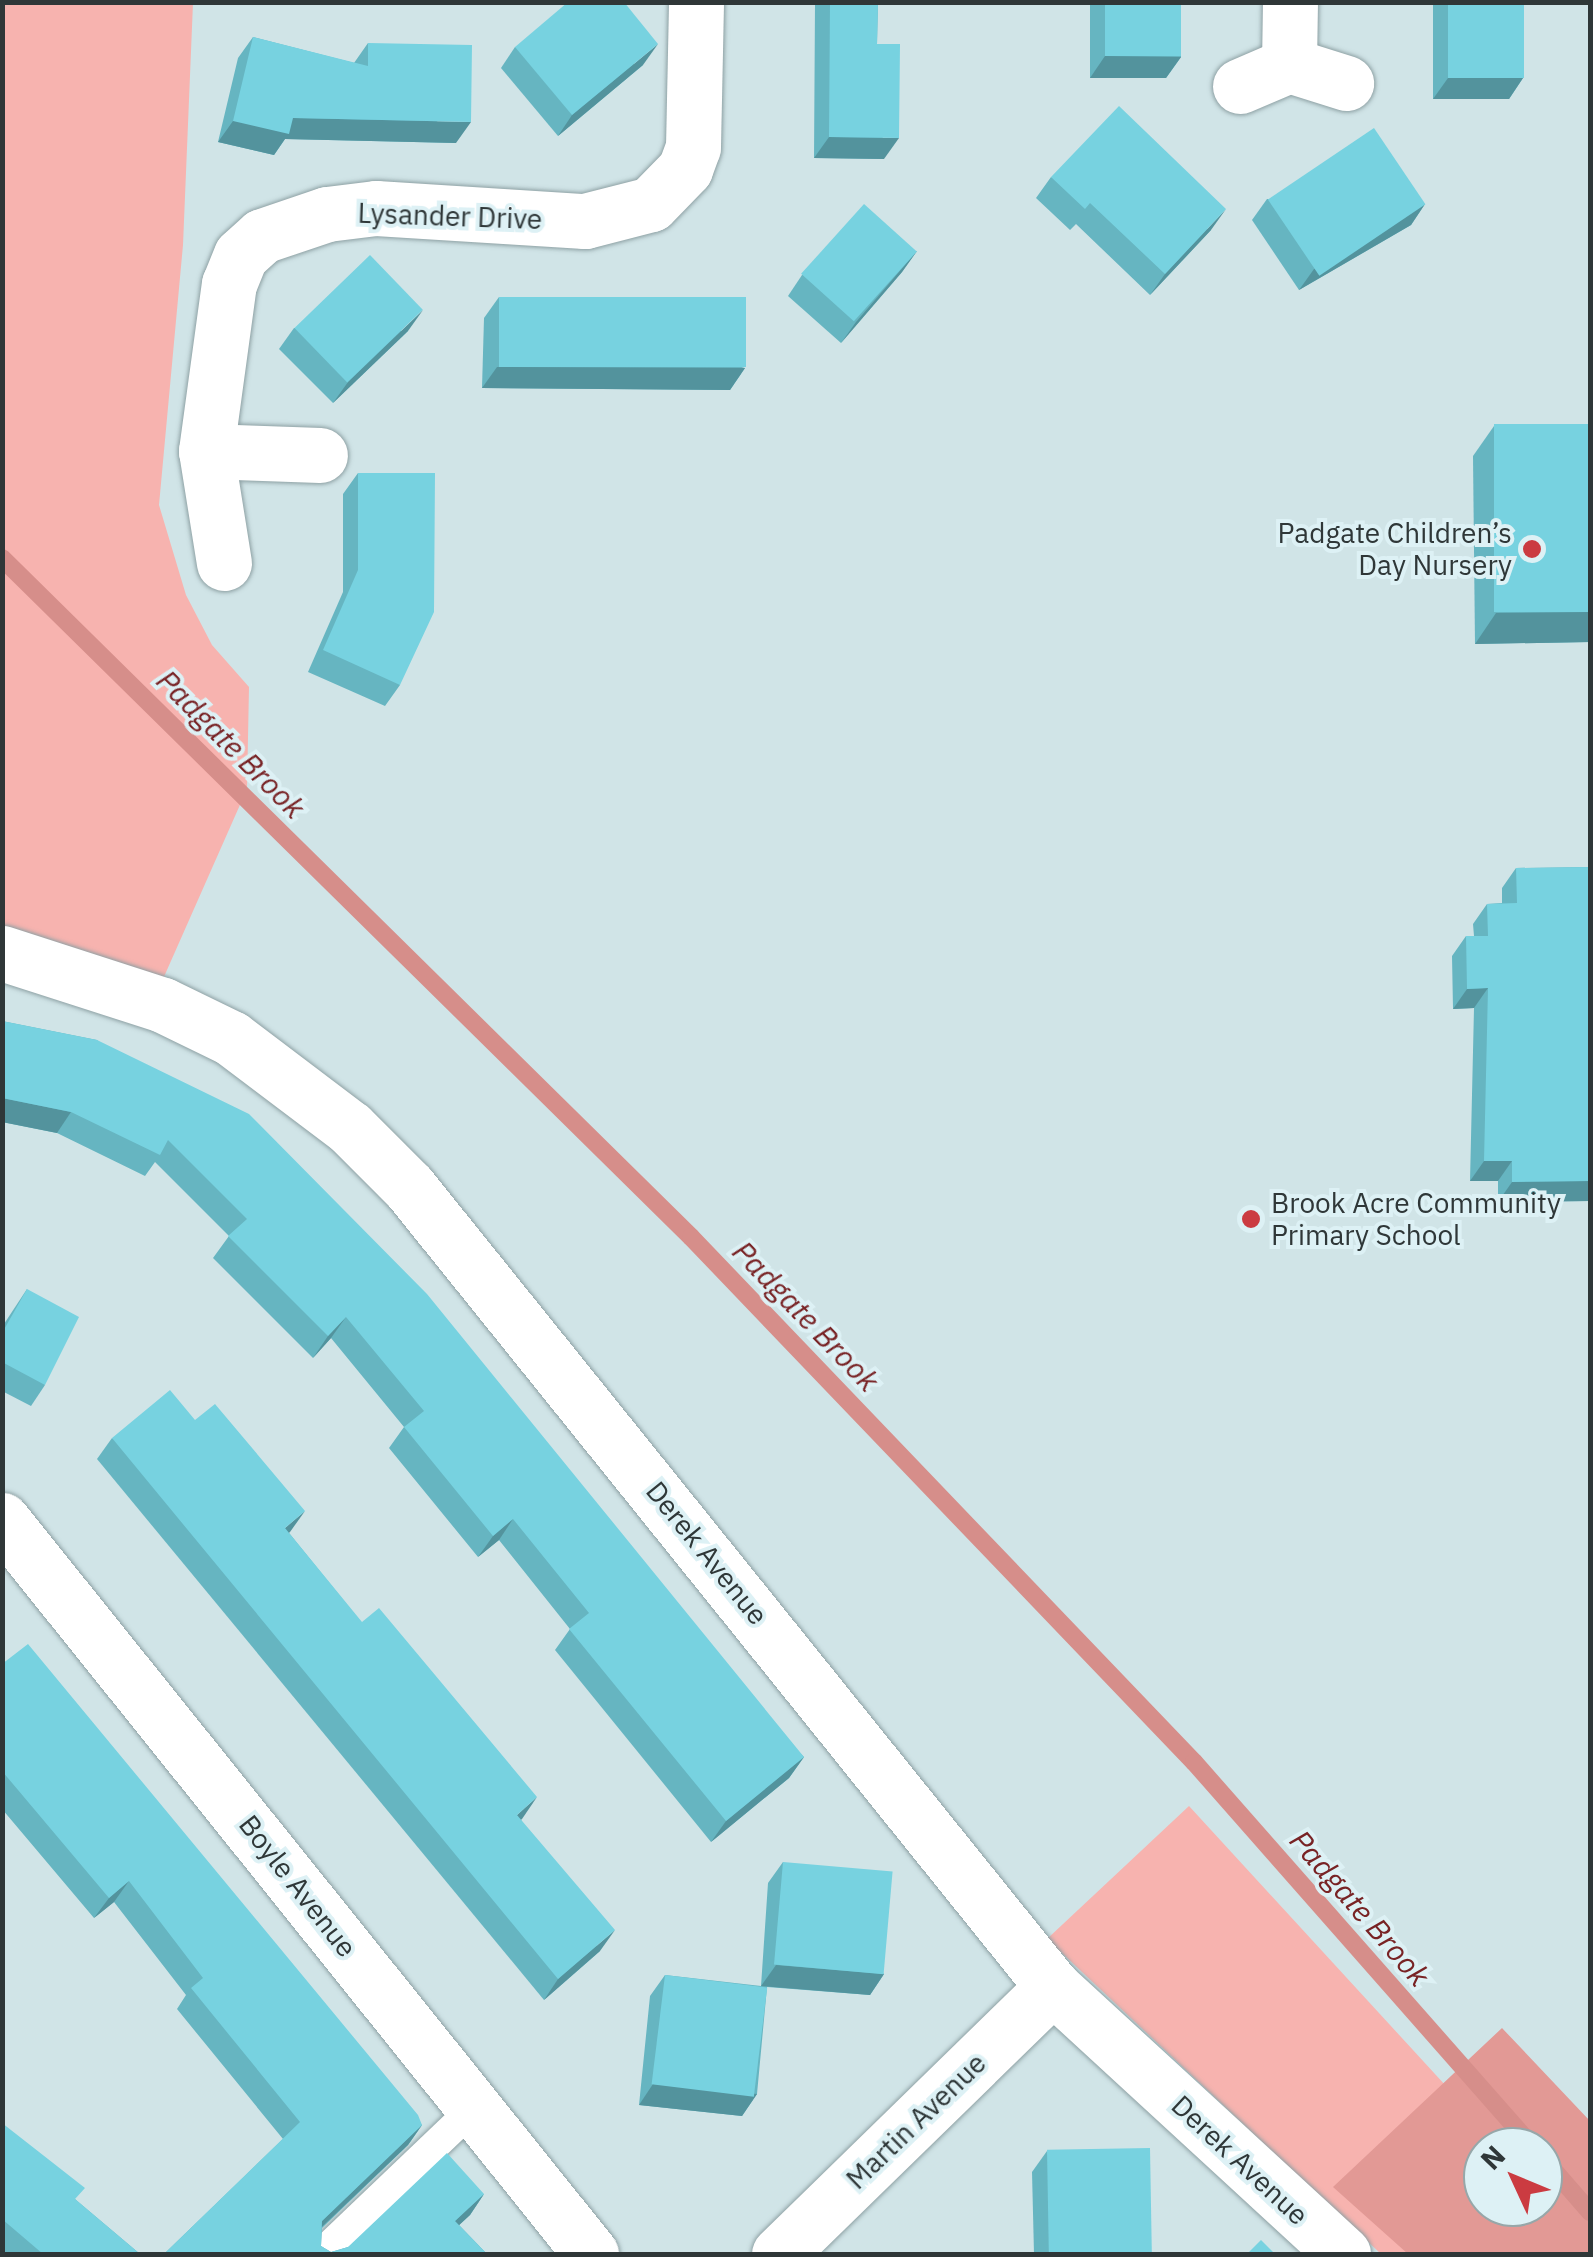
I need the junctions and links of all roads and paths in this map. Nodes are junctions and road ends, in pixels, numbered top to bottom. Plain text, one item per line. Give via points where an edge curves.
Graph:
1 (696, 2) edge
2 (1290, 2) edge
3 (1288, 64) junction
4 (1346, 83) dead end
5 (1240, 86) dead end
6 (206, 451) junction
7 (320, 455) dead end
8 (224, 563) dead end
9 (2, 954) edge
10 (2, 1520) edge
11 (1053, 1988) junction
12 (474, 2108) junction
13 (321, 2254) edge
14 (590, 2254) edge
15 (779, 2254) edge
16 (1343, 2254) edge

1 - 6 street, Lysander Drive via 693,147 685,169 651,204 585,221 376,208 327,214 262,236 241,255 229,284
2 - 3 street
3 - 4 street
3 - 5 street
6 - 7 street
6 - 8 street, Lysander Drive
9 - 11 street, Derek Avenue via 163,1005 232,1038 374,1152 422,1202
10 - 12 street, Boyle Avenue
11 - 15 street, Martin Avenue
11 - 16 street, Derek Avenue
12 - 13 lane
12 - 14 street, Boyle Avenue

